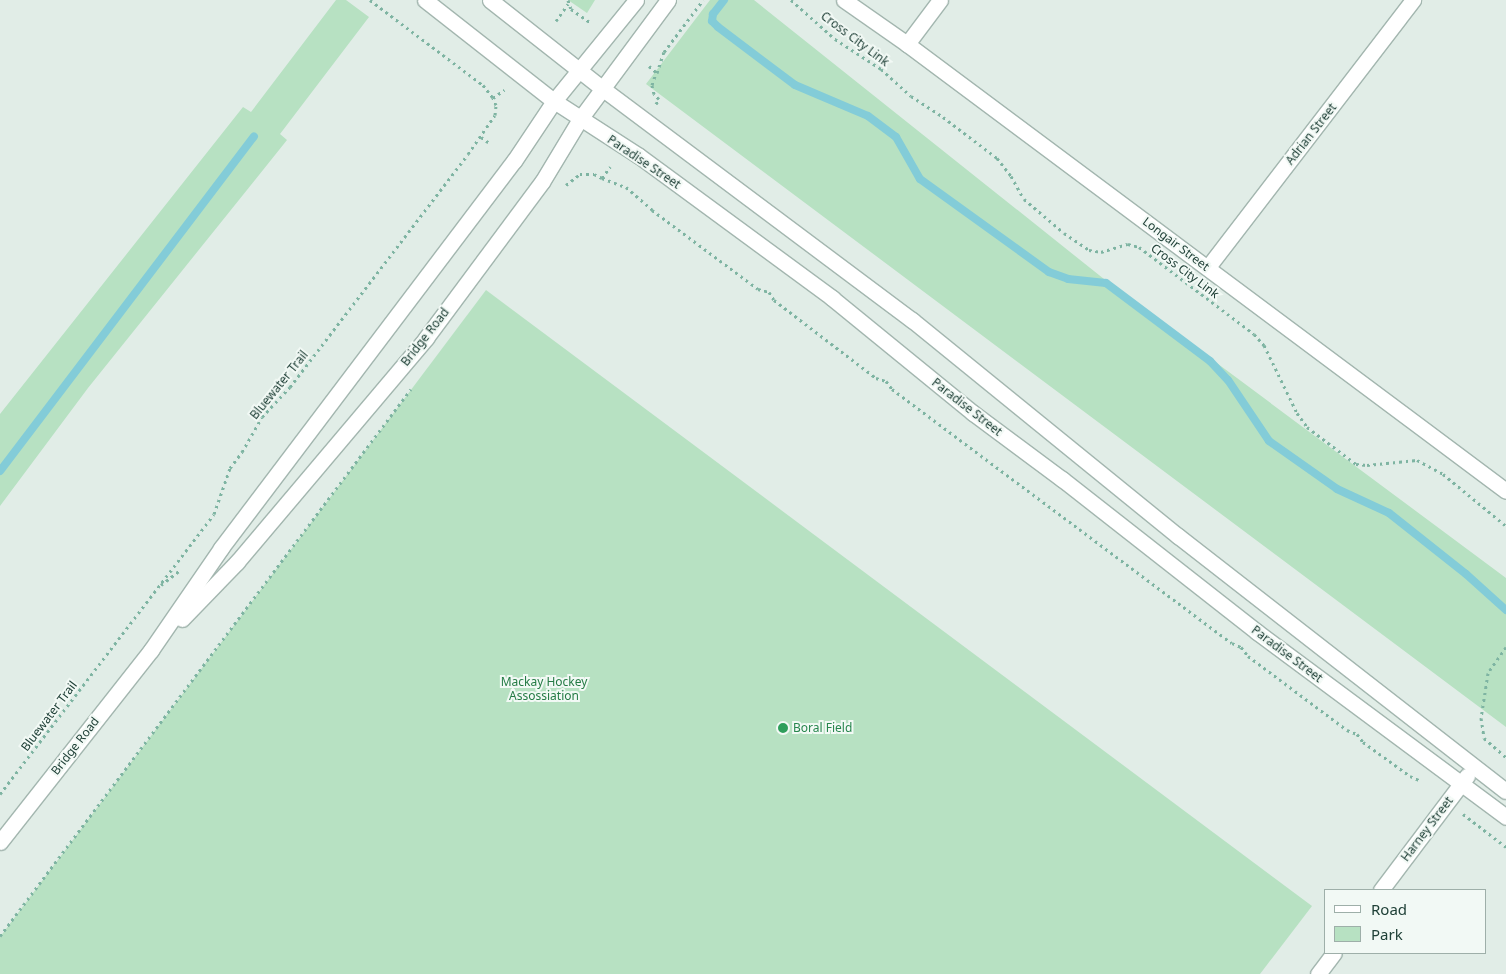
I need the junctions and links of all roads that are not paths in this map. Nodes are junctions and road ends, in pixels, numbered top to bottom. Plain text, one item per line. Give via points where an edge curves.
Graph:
1 (425, 0) edge
2 (490, 0) edge
3 (636, 0) edge
4 (668, 0) edge
5 (844, 0) edge
6 (940, 0) edge
7 (1413, 0) edge
8 (908, 44) junction
9 (579, 70) junction
10 (603, 89) junction
11 (554, 101) junction
12 (580, 119) junction
13 (1208, 267) junction
14 (1505, 488) edge
15 (151, 650) junction
16 (1474, 767) junction
17 (1462, 783) junction
18 (1506, 792) edge
19 (1506, 817) edge
20 (0, 842) edge
21 (1382, 889) edge
22 (1333, 954) edge
23 (1318, 974) edge

1 - 11 street, Paradise Street
2 - 9 street, Paradise Street
3 - 9 street, Bridge Road
4 - 10 street, Bridge Road
5 - 8 street, Longair Street
6 - 8 street
7 - 13 street, Adrian Street
8 - 13 street, Longair Street
9 - 10 street, Paradise Street
9 - 11 street, Bridge Road
10 - 12 street, Bridge Road
10 - 16 street, Paradise Street via 912,320 1178,536
11 - 12 street, Paradise Street
11 - 15 street, Bridge Road via 514,161 226,541
12 - 15 street, Bridge Road via 542,182 426,338 237,562
12 - 17 street, Paradise Street via 638,156 832,298 973,413 1257,632
13 - 14 street, Longair Street
15 - 20 street, Bridge Road
16 - 17 street, Harney Street
16 - 18 street, Paradise Street
17 - 19 street, Paradise Street
17 - 21 street, Harney Street
22 - 23 street

